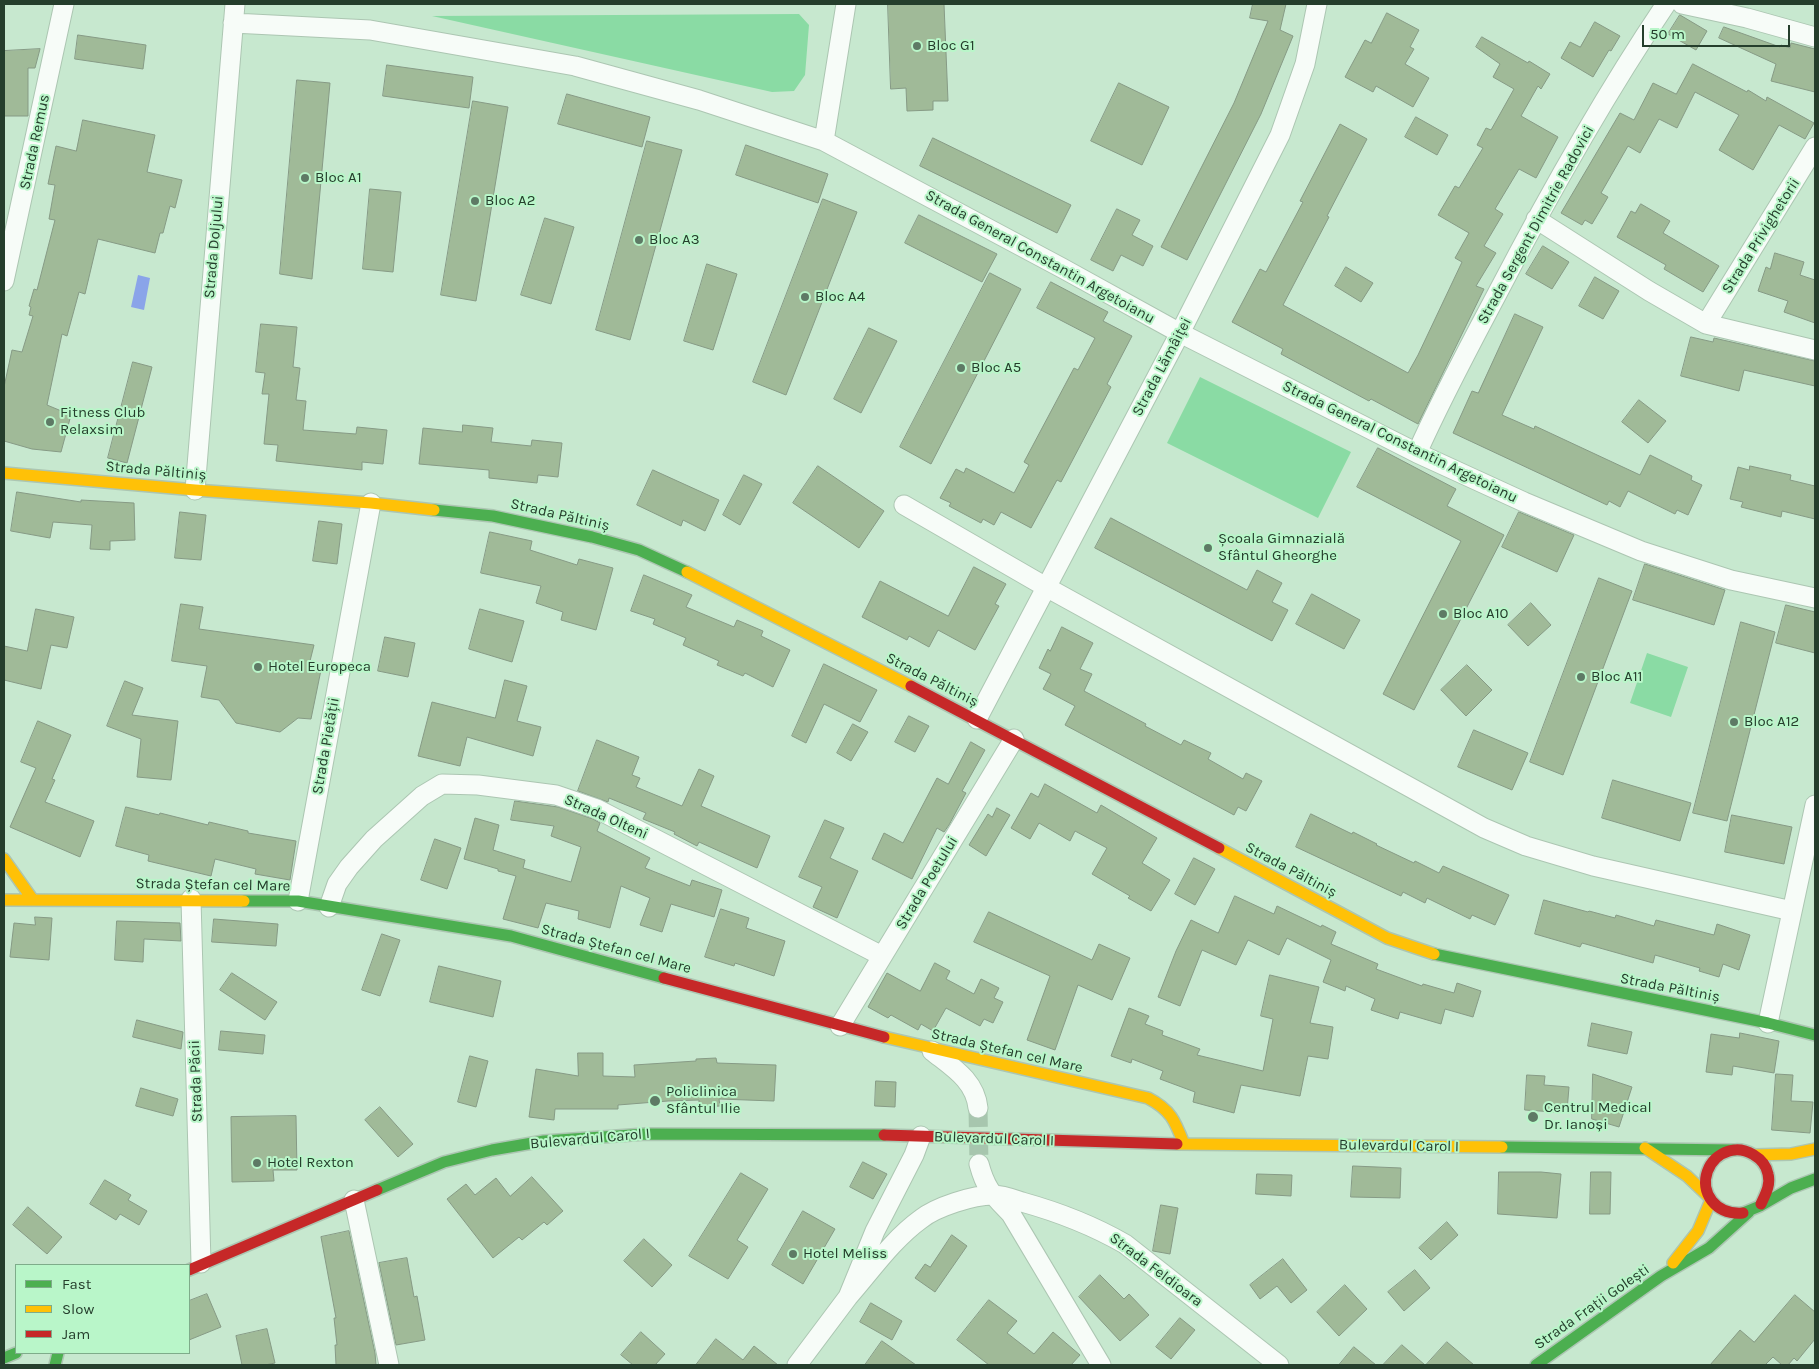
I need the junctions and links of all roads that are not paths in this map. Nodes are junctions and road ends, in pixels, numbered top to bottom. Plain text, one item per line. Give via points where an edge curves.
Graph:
1 (64, 4) edge
2 (235, 4) edge
3 (846, 4) edge
4 (1317, 4) edge
5 (1666, 4) edge
6 (1682, 4) edge
7 (234, 23) junction
8 (1815, 36) edge
9 (824, 141) junction
10 (1815, 147) edge
11 (12, 208) edge
12 (1536, 219) junction
13 (4, 281) edge
14 (1706, 324) junction
15 (1180, 333) junction
16 (1815, 350) edge
17 (1417, 453) junction
18 (4, 473) edge
19 (194, 490) junction
20 (370, 502) junction
21 (904, 505) dead end
22 (1046, 587) junction
23 (1815, 598) edge
24 (977, 720) junction
25 (1014, 739) junction
26 (1815, 805) edge
27 (4, 859) edge
28 (4, 900) edge
29 (33, 900) junction
30 (191, 900) junction
31 (298, 901) junction
32 (329, 907) junction
33 (1792, 911) junction
34 (882, 956) junction
35 (1768, 1023) junction
36 (840, 1026) junction
37 (1815, 1035) edge
38 (926, 1048) junction
39 (978, 1108) tunnel mouth
40 (920, 1136) junction
41 (1184, 1144) junction
42 (1645, 1148) junction
43 (1734, 1150) junction
44 (1815, 1150) edge
45 (1755, 1155) junction
46 (979, 1164) tunnel mouth
47 (1815, 1179) edge
48 (992, 1195) junction
49 (1710, 1198) junction
50 (354, 1200) junction
51 (1760, 1204) junction
52 (1749, 1212) junction
53 (195, 1266) edge
54 (1665, 1274) junction
55 (848, 1298) junction
56 (389, 1365) edge
57 (797, 1365) edge
58 (1101, 1365) edge
59 (1279, 1365) edge
60 (1536, 1365) edge

1 - 11 street, Strada Remus
2 - 7 street, Strada Doljului
3 - 9 street
4 - 15 street, Strada Lămâiței via 1305,64 1280,135
5 - 12 street, Strada Sergent Dimitrie Radovici via 1641,40
6 - 8 street
7 - 9 street, Strada General Constantin Argetoianu via 370,30 575,66 699,100
7 - 19 street, Strada Doljului
9 - 15 street, Strada General Constantin Argetoianu
10 - 14 street, Strada Privighetorii
11 - 13 street, Strada Remus
12 - 14 street
12 - 17 street, Strada Sergent Dimitrie Radovici via 1434,413
14 - 16 street
15 - 17 street, Strada General Constantin Argetoianu
15 - 22 street, Strada Lămâiței
17 - 23 street, Strada General Constantin Argetoianu via 1641,551 1731,580
18 - 19 street, Strada Păltiniș
19 - 20 street, Strada Păltiniș
20 - 24 street, Strada Păltiniș via 493,516 639,550
20 - 31 street, Strada Pietății
21 - 22 street
22 - 24 street, Strada Lămâiței
22 - 33 street via 1484,828 1526,846 1593,866
24 - 25 street, Strada Păltiniș
25 - 34 street, Strada Poetului
25 - 35 street, Strada Păltiniș via 1387,938 1424,952
26 - 33 street
27 - 29 street
28 - 29 street, Strada Ștefan cel Mare
29 - 30 street, Strada Ștefan cel Mare
30 - 31 street, Strada Ștefan cel Mare
30 - 53 street, Strada Păcii
31 - 32 street, Strada Ștefan cel Mare
32 - 34 street, Strada Olteni via 337,884 349,867 374,839 422,796 442,784 478,785 556,795 597,809
32 - 36 street, Strada Ștefan cel Mare via 511,936
33 - 35 street
34 - 36 street, Strada Poetului
35 - 37 street, Strada Păltiniș
36 - 38 street, Strada Ștefan cel Mare
38 - 39 street via 947,1062 971,1086
38 - 41 street, Strada Ștefan cel Mare via 1148,1098 1162,1105 1174,1117
40 - 41 street, Bulevardul Carol I
40 - 50 street, Bulevardul Carol I via 646,1134 544,1141 444,1162
40 - 55 street, Strada Feldioara via 914,1155 871,1239
41 - 42 street, Bulevardul Carol I
42 - 43 street, Bulevardul Carol I
42 - 49 street via 1687,1176
43 - 45 street
43 - 49 street via 1713,1161 1707,1172 1705,1184
44 - 45 street
45 - 51 street via 1765,1165 1769,1182
46 - 48 street
47 - 51 street
48 - 55 street, Strada Feldioara via 959,1201 922,1218 900,1236
48 - 58 street via 1011,1214
48 - 59 street, Strada Feldioara via 1078,1220 1125,1244
49 - 52 street via 1724,1211
49 - 54 street, Strada Frații Golești via 1698,1231
50 - 53 street, Bulevardul Carol I
50 - 56 street
51 - 52 street
52 - 54 street, Strada Frații Golești via 1708,1248
54 - 60 street, Strada Frații Golești
55 - 57 street, Strada Feldioara

